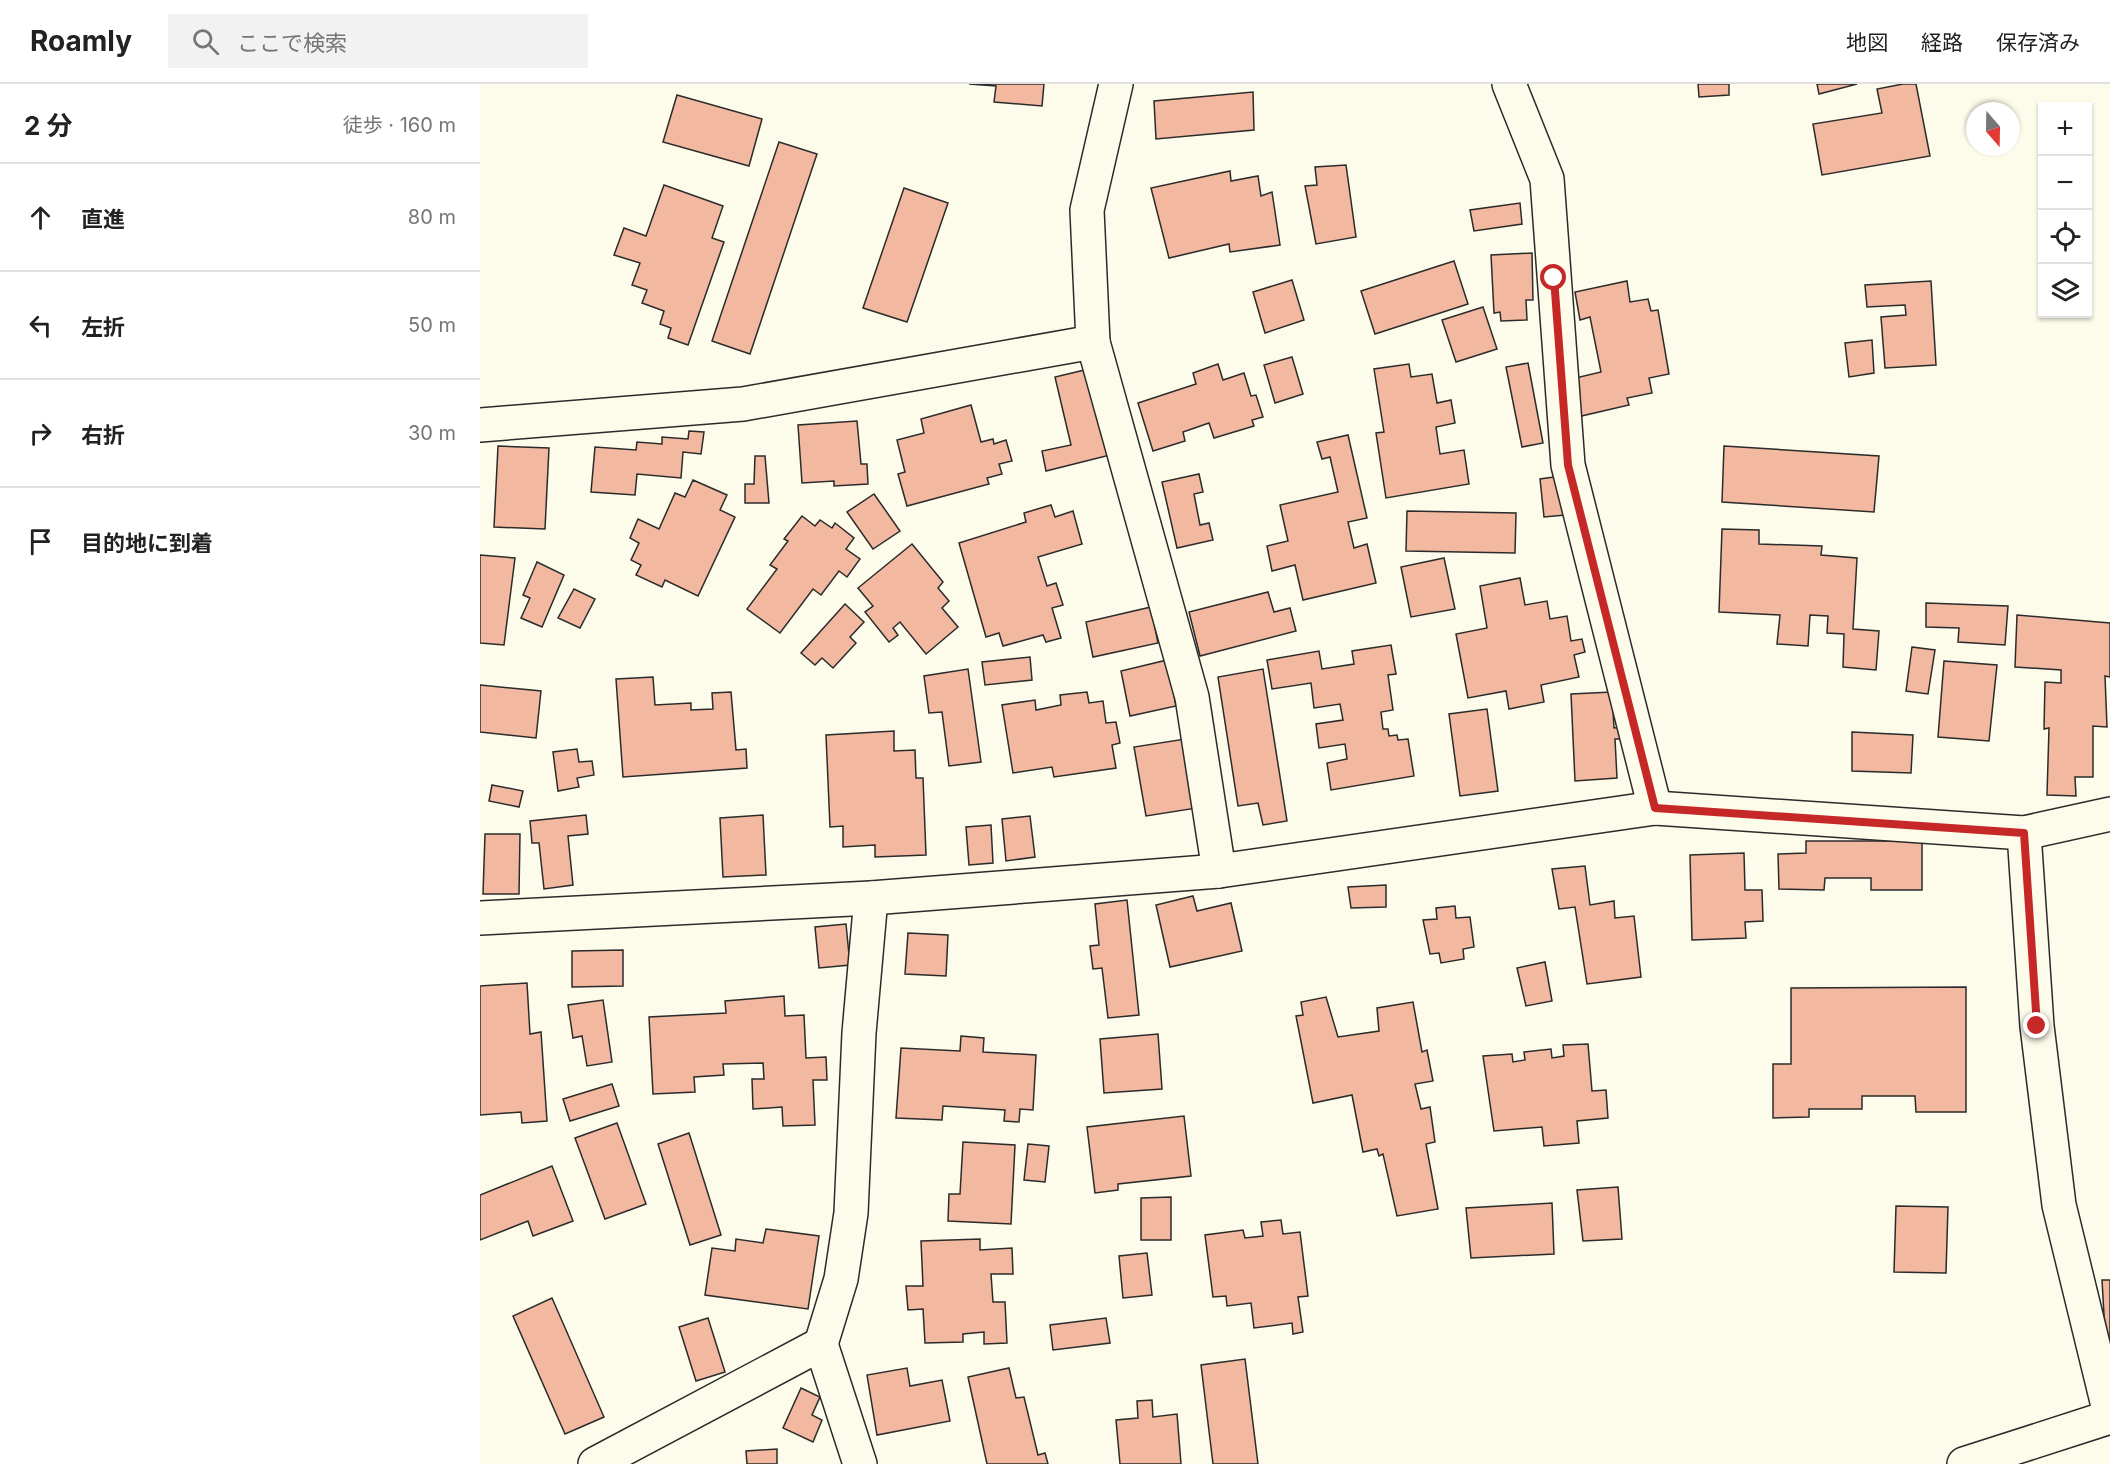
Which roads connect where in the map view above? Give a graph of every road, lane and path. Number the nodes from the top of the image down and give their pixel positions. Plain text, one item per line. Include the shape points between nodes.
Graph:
1 (1116, 84) edge
2 (1509, 84) edge
3 (1093, 342) junction
4 (480, 425) edge
5 (1655, 808) junction
6 (2110, 814) edge
7 (2024, 833) junction
8 (1219, 871) junction
9 (871, 898) junction
10 (480, 918) edge
11 (821, 1344) junction
12 (2110, 1415) edge
13 (595, 1464) edge
14 (860, 1464) edge
15 (1964, 1464) edge

1 - 3 street via 1087,210
2 - 5 street via 1547,179 1568,465
3 - 4 street via 743,404
3 - 8 street via 1192,697
5 - 7 street
5 - 8 street
6 - 7 street
7 - 12 street via 2037,1026 2059,1206
8 - 9 street
9 - 10 street
9 - 11 street via 859,1034 851,1213 842,1279
11 - 13 street
11 - 14 street
12 - 15 street

